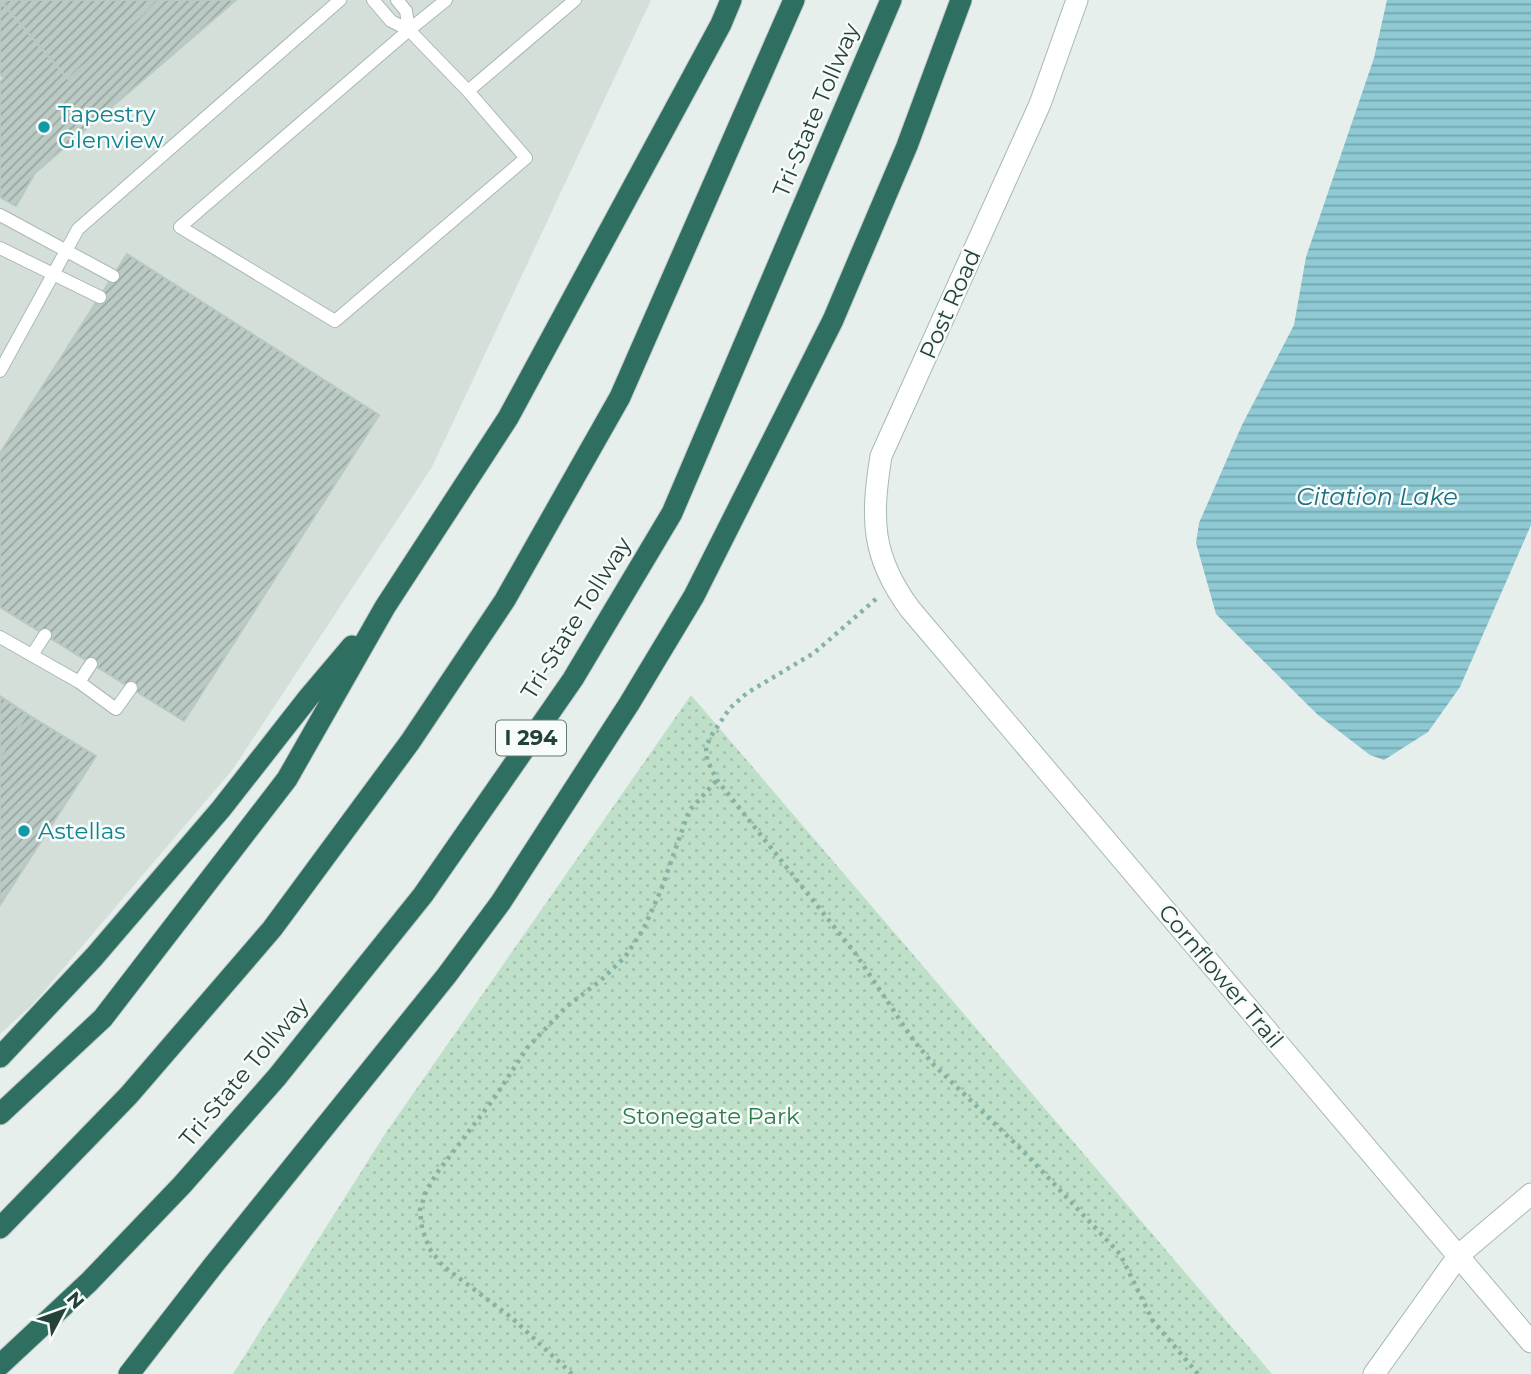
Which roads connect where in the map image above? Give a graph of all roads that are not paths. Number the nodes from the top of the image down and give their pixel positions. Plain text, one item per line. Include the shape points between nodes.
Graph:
1 (340, 0) edge
2 (373, 0) edge
3 (397, 0) edge
4 (446, 0) edge
5 (575, 0) edge
6 (731, 0) edge
7 (794, 0) edge
8 (891, 0) edge
9 (961, 0) edge
10 (1077, 0) edge
11 (409, 30) junction
12 (468, 91) junction
13 (0, 215) edge
14 (0, 248) edge
15 (65, 251) junction
16 (54, 274) junction
17 (113, 276) dead end
18 (100, 297) dead end
19 (0, 370) edge
20 (386, 607) junction
21 (910, 609) joint
22 (45, 635) dead end
23 (0, 637) edge
24 (32, 655) junction
25 (91, 664) dead end
26 (79, 682) junction
27 (131, 688) dead end
28 (0, 1057) edge
29 (0, 1114) edge
30 (1531, 1194) edge
31 (0, 1228) edge
32 (1459, 1255) junction
33 (1531, 1342) edge
34 (0, 1365) edge
35 (130, 1374) edge
36 (1374, 1374) edge

1 - 15 lane via 78,229
2 - 11 lane via 391,21
3 - 11 lane via 406,11
4 - 11 lane
5 - 12 lane
6 - 20 highway via 508,418
7 - 31 highway via 620,397 505,600 410,742 272,929 129,1095
8 - 34 highway, Tri-State Tollway / I 294 via 672,513 573,679 422,895 276,1077 182,1185 89,1282
9 - 35 highway via 907,146 833,320 694,596 644,680 501,902
10 - 21 street, Post Road via 1040,104 881,456 874,499 876,536 892,585
11 - 12 lane
11 - 12 lane via 180,227 335,321 526,158
13 - 15 lane
14 - 16 lane
15 - 16 lane
15 - 17 lane
16 - 18 lane
16 - 19 lane
20 - 28 highway via 221,809 94,957
20 - 29 highway via 287,779 103,1018
21 - 32 street, Cornflower Trail
22 - 24 lane
23 - 24 lane
24 - 26 lane
25 - 26 lane
26 - 27 lane via 116,709
30 - 32 street
32 - 33 street, Cornflower Trail
32 - 36 street

